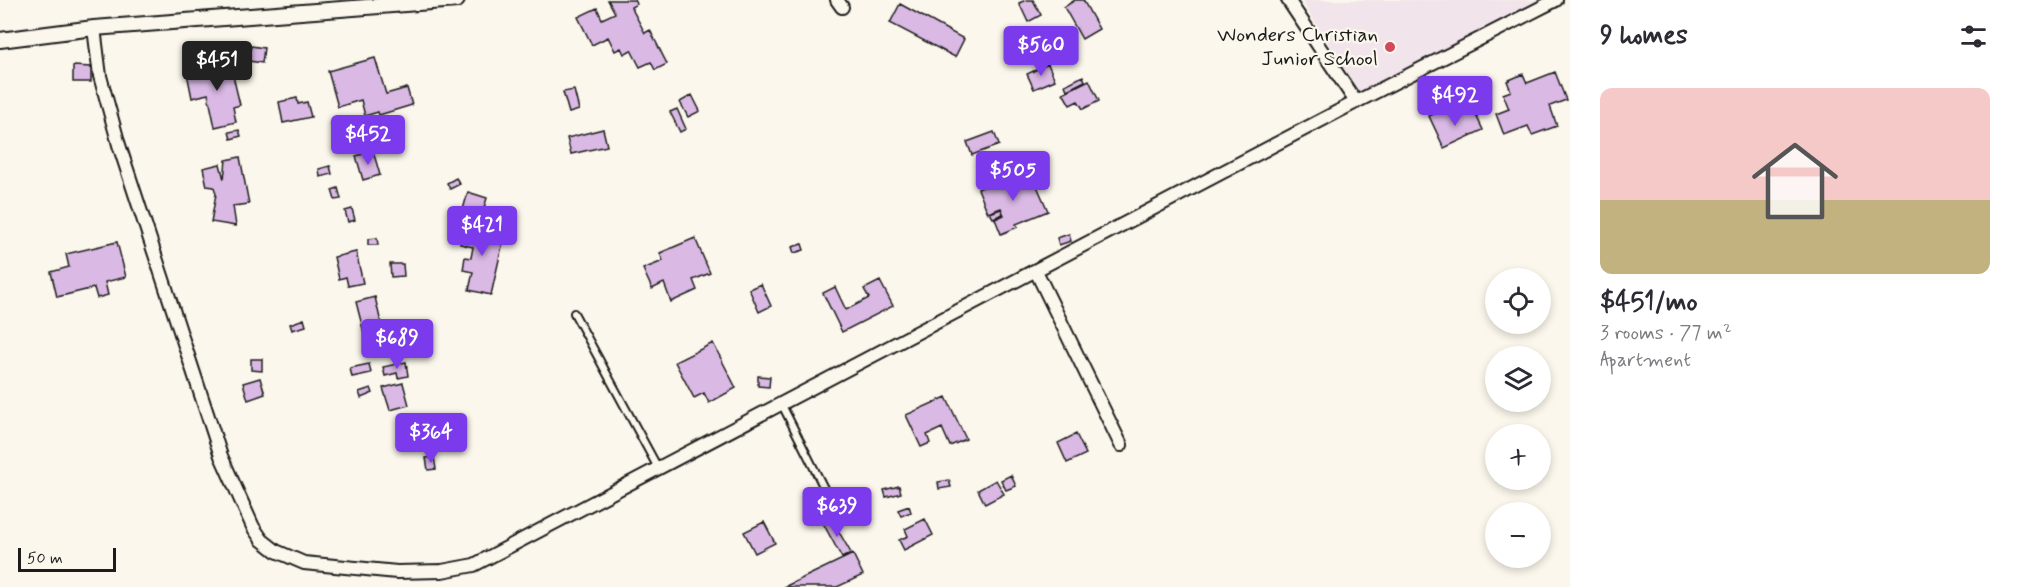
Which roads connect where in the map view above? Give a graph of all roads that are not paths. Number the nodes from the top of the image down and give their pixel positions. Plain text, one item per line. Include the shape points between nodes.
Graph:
1 (457, 0) edge
2 (1288, 0) edge
3 (1556, 0) edge
4 (94, 28) junction
5 (0, 39) edge
6 (1356, 102) junction
7 (1036, 271) junction
8 (574, 313) dead end
9 (781, 403) junction
10 (1121, 445) dead end
11 (658, 468) junction
12 (831, 502) dead end

1 - 4 street
2 - 6 street
3 - 6 street
4 - 5 street
4 - 11 street via 100,76 119,145 221,456 252,527 276,551 304,563 397,572 442,571 474,565
6 - 7 street
7 - 9 street
7 - 10 street
8 - 11 lane
9 - 11 street
9 - 12 lane

